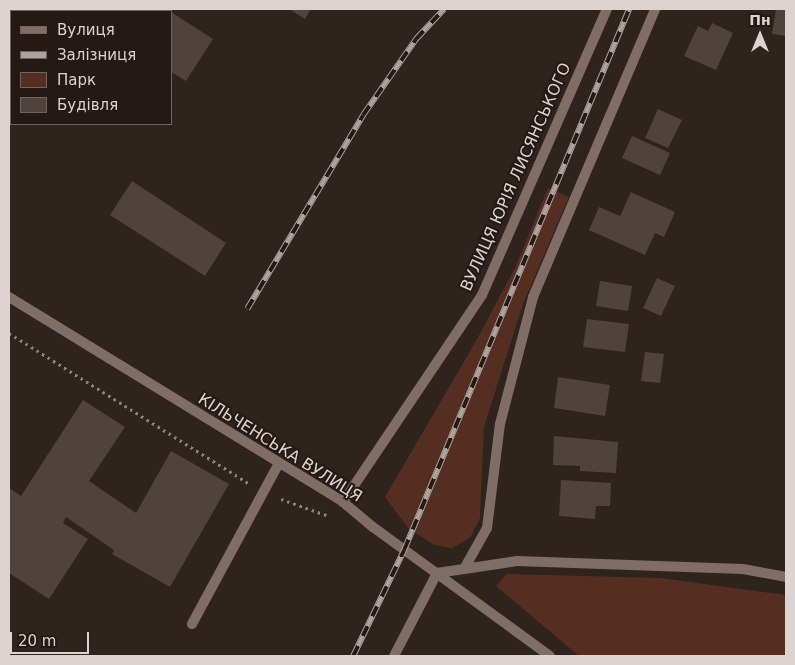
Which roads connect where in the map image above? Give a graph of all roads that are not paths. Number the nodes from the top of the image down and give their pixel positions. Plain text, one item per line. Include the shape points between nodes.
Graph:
1 (607, 9) edge
2 (656, 9) edge
3 (9, 297) edge
4 (279, 463) junction
5 (344, 502) junction
6 (464, 570) junction
7 (436, 573) junction
8 (786, 577) edge
9 (192, 624) dead end
10 (394, 656) edge
11 (550, 656) edge

1 - 5 street, ВУЛИЦЯ ЮРІЯ ЛИСЯНСЬКОГО via 482,295
2 - 6 street via 533,296 500,424 488,528
3 - 4 street, КІЛЬЧЕНСЬКА ВУЛИЦЯ
4 - 5 street, КІЛЬЧЕНСЬКА ВУЛИЦЯ
4 - 9 street
5 - 7 street, КІЛЬЧЕНСЬКА ВУЛИЦЯ
6 - 7 street
6 - 8 street via 518,561 743,569
7 - 10 street
7 - 11 street, КІЛЬЧЕНСЬКА ВУЛИЦЯ

